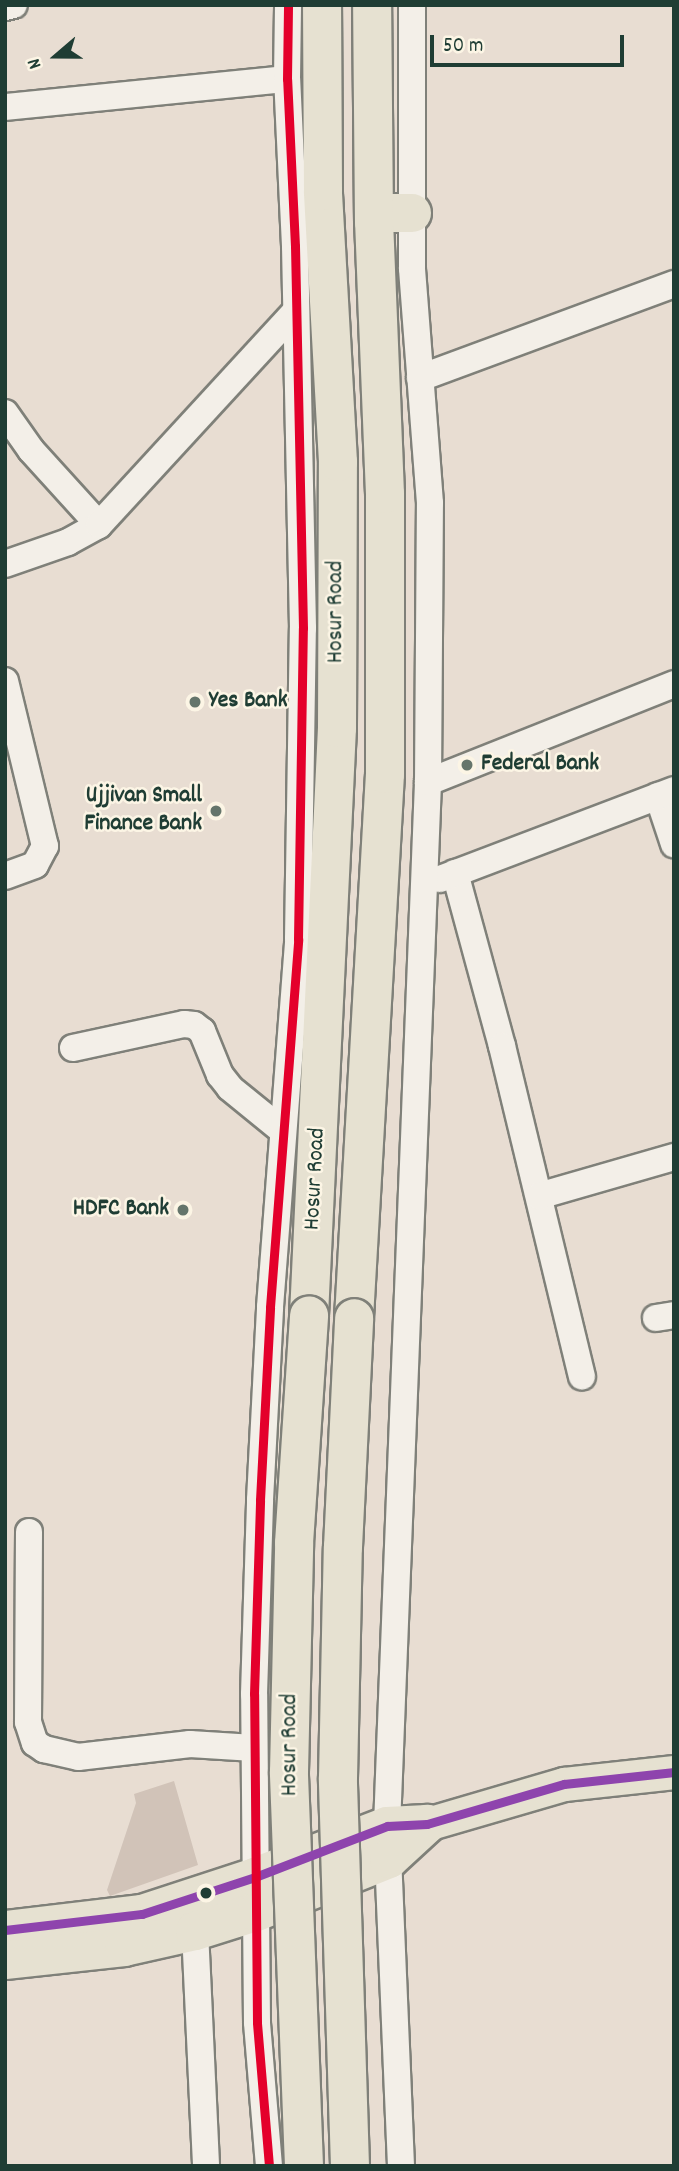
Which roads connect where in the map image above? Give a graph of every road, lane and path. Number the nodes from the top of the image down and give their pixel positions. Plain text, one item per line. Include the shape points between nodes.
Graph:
1 (13, 5) edge
2 (288, 5) edge
3 (321, 5) edge
4 (372, 5) edge
5 (412, 5) edge
6 (5, 7) edge
7 (287, 79) junction
8 (5, 107) edge
9 (313, 189) junction
10 (412, 213) junction
11 (374, 218) junction
12 (674, 284) edge
13 (294, 313) junction
14 (420, 378) junction
15 (5, 413) edge
16 (99, 525) junction
17 (5, 564) edge
18 (5, 681) edge
19 (674, 684) edge
20 (428, 782) junction
21 (666, 793) edge
22 (674, 844) edge
23 (455, 873) junction
24 (5, 876) edge
25 (423, 886) junction
26 (73, 1048) dead end
27 (283, 1131) junction
28 (674, 1157) edge
29 (539, 1196) junction
30 (582, 1376) dead end
31 (29, 1532) dead end
32 (254, 1748) junction
33 (674, 1772) edge
34 (427, 1824) joint
35 (388, 1843) junction
36 (255, 1895) junction
37 (5, 1930) edge
38 (195, 1931) junction
39 (5, 1960) edge
40 (206, 2166) edge
41 (269, 2166) edge
42 (304, 2166) edge
43 (350, 2166) edge
44 (401, 2166) edge

1 - 6 street
2 - 7 street
3 - 9 highway, Hosur Road
4 - 11 highway, Hosur Road
5 - 10 street
7 - 8 street
7 - 9 street
9 - 13 street
9 - 42 highway, Hosur Road, bridge via 338,462 337,728 294,1543 289,1772
10 - 11 highway
10 - 14 street
11 - 43 highway, Hosur Road, bridge via 385,494 385,774 343,1547 338,1778
12 - 14 street
13 - 16 street
13 - 27 street via 303,628 298,939
14 - 20 street via 429,503
15 - 16 street via 31,450
16 - 17 street via 68,542
18 - 24 street via 45,846 35,865
19 - 20 street
20 - 25 street
21 - 22 street
21 - 23 street
23 - 25 street
23 - 29 street
25 - 35 street
26 - 27 street via 184,1024 194,1026 202,1031 230,1088
27 - 32 street via 260,1500
28 - 29 street
29 - 30 street
31 - 32 street via 29,1722 35,1743 78,1757 190,1744
32 - 36 street
33 - 34 main road via 564,1784
34 - 35 highway
35 - 36 highway
35 - 44 street
36 - 37 highway
36 - 38 highway
36 - 41 street via 257,2022
38 - 39 highway via 124,1947
38 - 40 street

